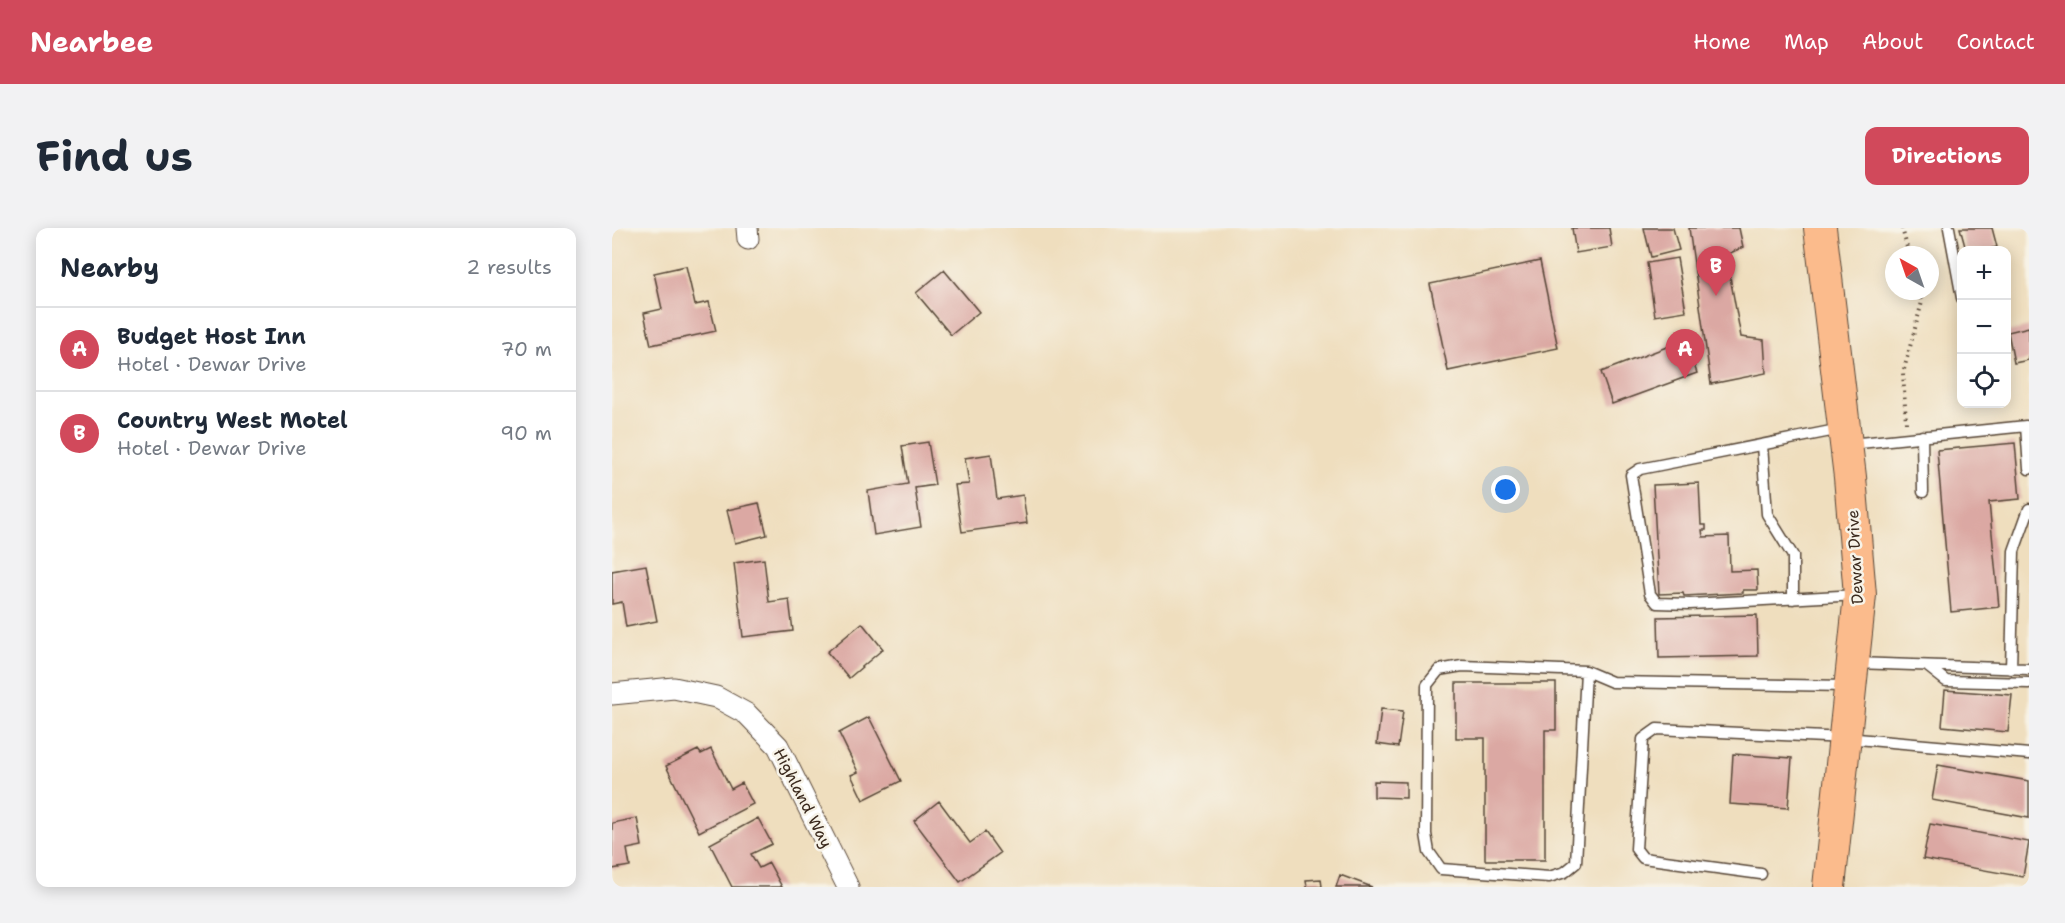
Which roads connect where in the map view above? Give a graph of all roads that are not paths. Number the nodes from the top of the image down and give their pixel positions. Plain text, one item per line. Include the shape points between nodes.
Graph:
1 (1820, 228) edge
2 (1949, 228) edge
3 (1957, 271) edge
4 (1845, 436) junction
5 (1922, 436) junction
6 (1762, 445) junction
7 (2029, 469) edge
8 (1923, 492) dead end
9 (2029, 509) edge
10 (1860, 595) junction
11 (1792, 599) junction
12 (1927, 666) junction
13 (2011, 669) junction
14 (2029, 669) edge
15 (1586, 671) junction
16 (1852, 674) junction
17 (2029, 682) edge
18 (612, 694) edge
19 (1846, 738) junction
20 (2029, 754) edge
21 (1761, 874) dead end
22 (848, 887) edge
23 (1829, 887) edge

1 - 4 main road, Dewar Drive
2 - 3 lane
4 - 5 lane
4 - 6 lane
4 - 10 main road, Dewar Drive
5 - 7 lane via 2026,426
5 - 8 lane
6 - 11 lane via 1767,514 1793,556
6 - 11 lane via 1640,469 1631,475 1650,594 1657,603
9 - 13 lane via 2014,551
10 - 11 lane
10 - 16 main road, Dewar Drive
12 - 13 lane
12 - 16 lane
12 - 17 lane via 1946,681
13 - 14 lane
15 - 15 lane via 1462,666 1439,670 1427,685 1426,834 1429,852 1441,869 1550,878 1576,863
15 - 16 lane via 1612,682
16 - 19 main road, Dewar Drive
18 - 22 street, Highland Way via 674,688 716,697 747,714 778,746
19 - 20 lane
19 - 21 lane via 1657,729 1643,739 1636,849 1643,858
19 - 23 main road, Dewar Drive

